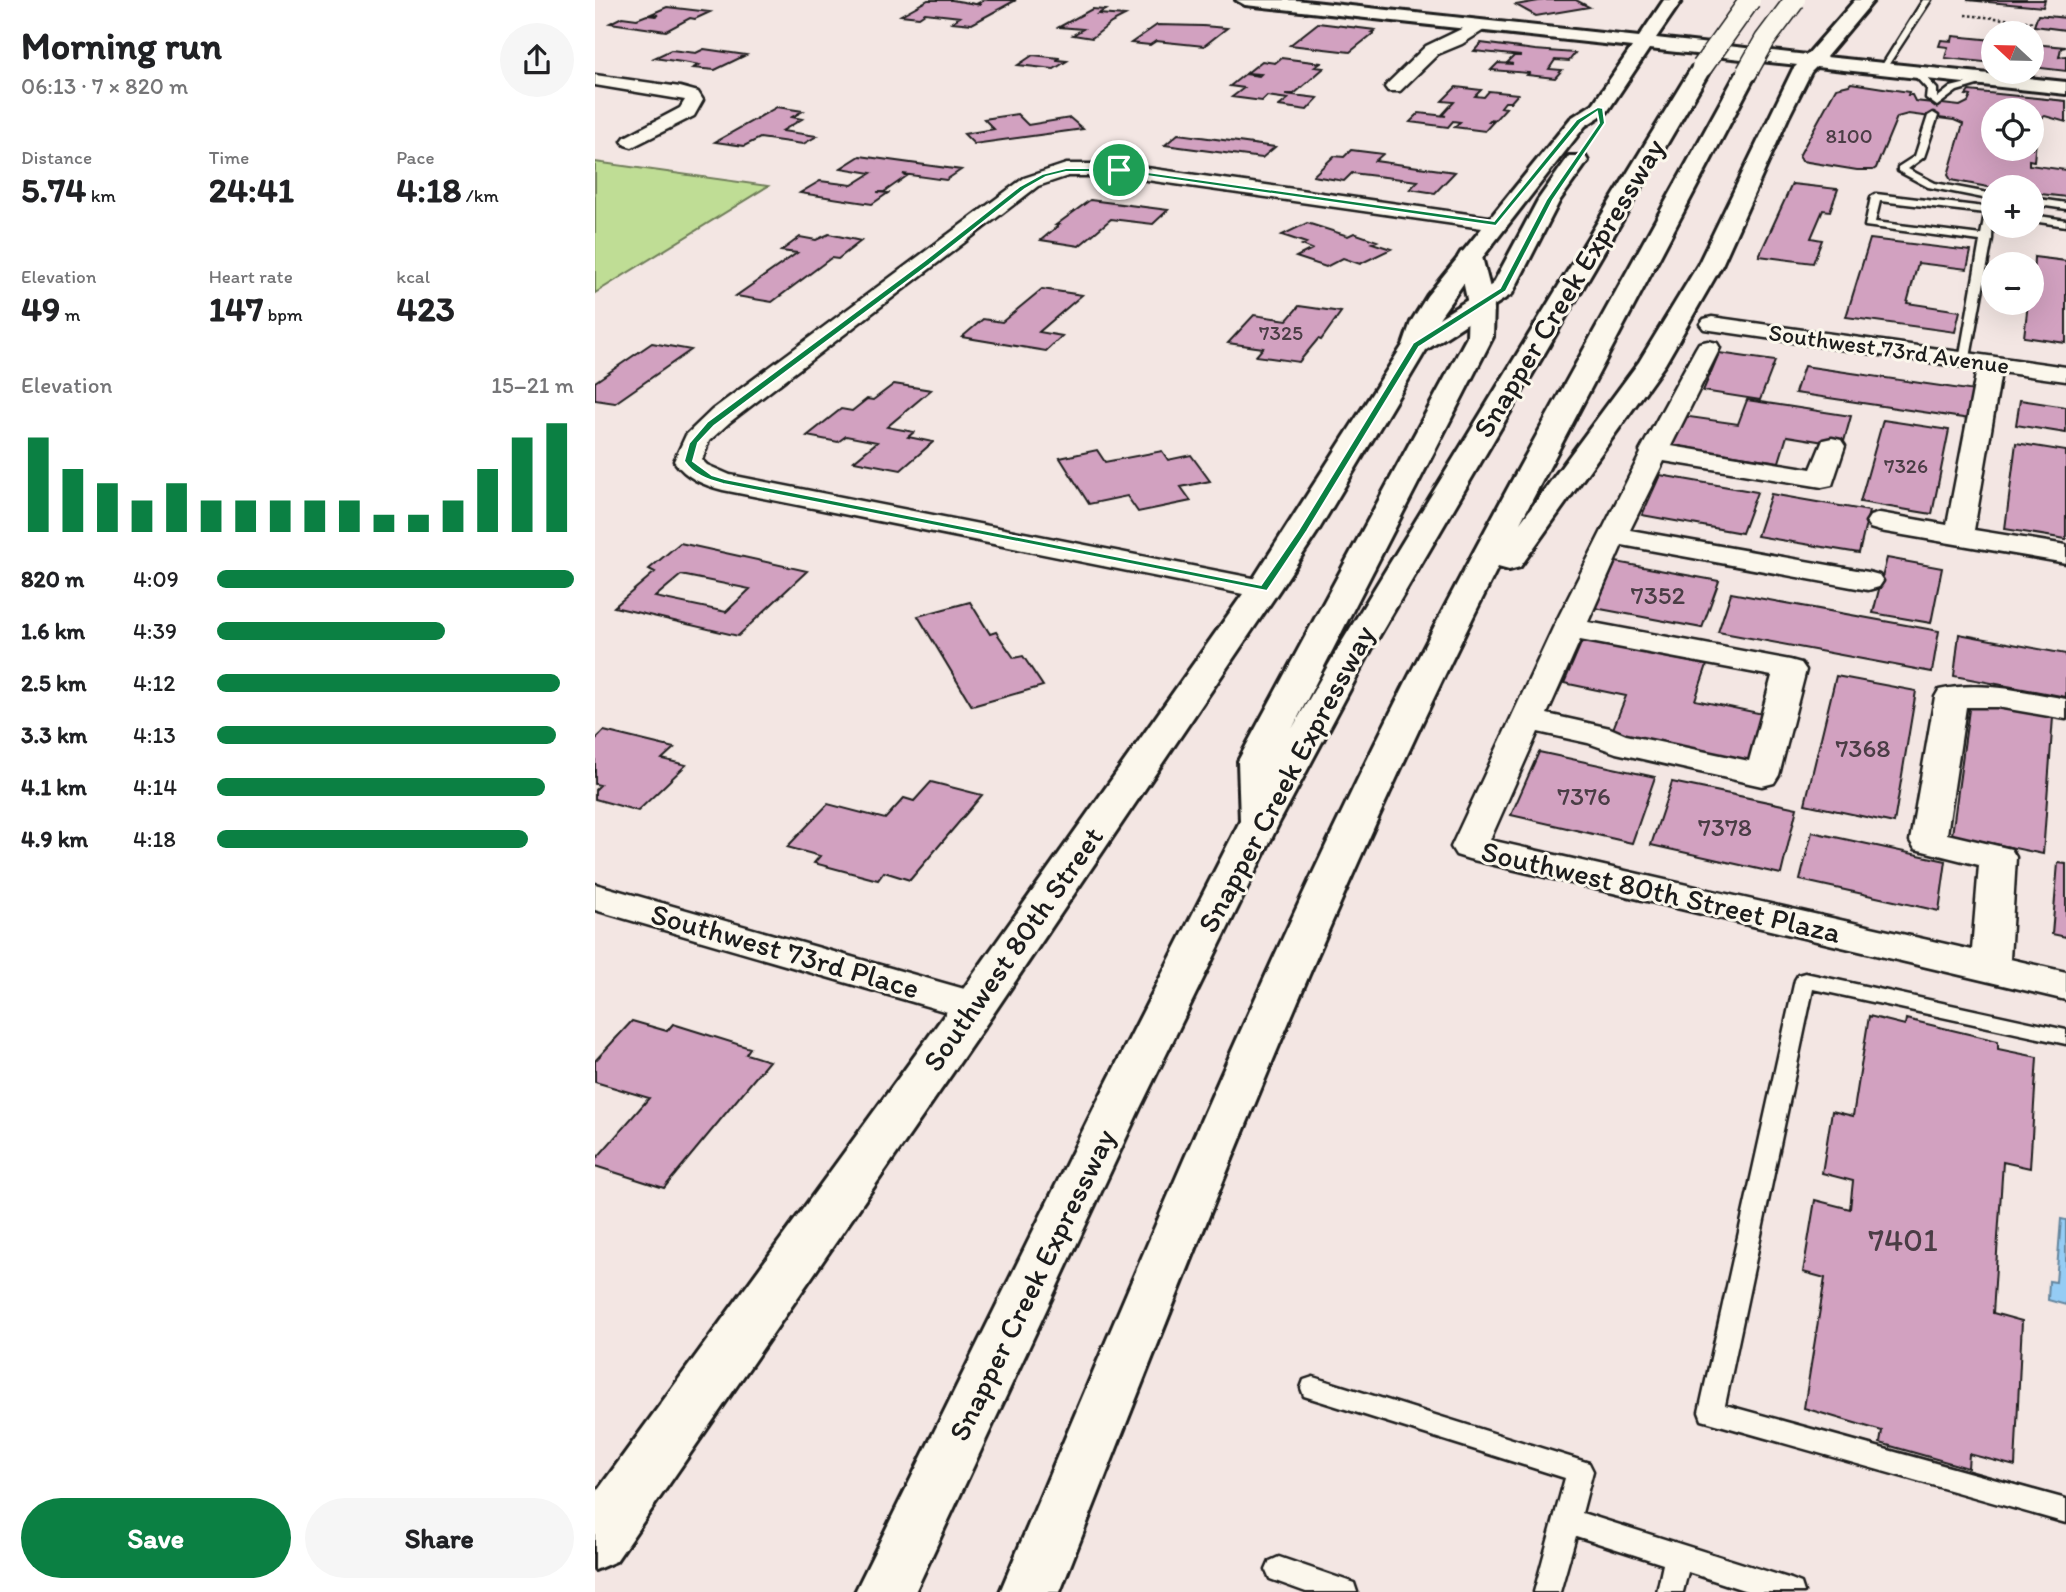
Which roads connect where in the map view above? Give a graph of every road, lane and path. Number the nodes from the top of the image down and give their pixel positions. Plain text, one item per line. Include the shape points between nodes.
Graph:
1 (1245, 0) edge
2 (1673, 0) edge
3 (1750, 0) edge
4 (1795, 0) edge
5 (1864, 0) edge
6 (1927, 0) edge
7 (1965, 15) dead end
8 (2026, 21) edge
9 (1478, 26) junction
10 (1431, 36) junction
11 (1644, 43) junction
12 (1812, 61) junction
13 (1882, 68) junction
14 (1916, 72) junction
15 (1981, 79) edge
16 (595, 80) edge
17 (1981, 82) edge
18 (2028, 84) edge
19 (1394, 87) dead end
20 (2066, 88) edge
21 (1600, 108) junction
22 (1933, 116) dead end
23 (632, 141) dead end
24 (1924, 164) junction
25 (1910, 178) junction
26 (1981, 195) edge
27 (2044, 203) edge
28 (2066, 206) edge
29 (2044, 220) edge
30 (1496, 223) junction
31 (2066, 223) edge
32 (1987, 239) junction
33 (1470, 257) junction
34 (1481, 304) junction
35 (1710, 336) joint
36 (1416, 345) junction
37 (1978, 361) junction
38 (2066, 374) edge
39 (1832, 446) dead end
40 (1653, 451) junction
41 (1880, 522) dead end
42 (1612, 535) junction
43 (1959, 535) junction
44 (2066, 554) edge
45 (1868, 581) dead end
46 (1263, 589) junction
47 (1568, 628) junction
48 (1428, 672) junction
49 (2066, 709) edge
50 (1528, 720) junction
51 (1260, 821) junction
52 (595, 897) edge
53 (1990, 968) junction
54 (2066, 986) edge
55 (975, 1006) junction
56 (2066, 1037) edge
57 (1313, 1388) dead end
58 (2066, 1511) edge
59 (1567, 1521) junction
60 (595, 1542) edge
61 (1678, 1556) junction
62 (1279, 1570) dead end
63 (885, 1592) edge
64 (1030, 1592) edge
65 (1344, 1592) edge
66 (1547, 1592) edge
67 (1670, 1592) edge
68 (1791, 1592) edge

1 - 10 main road
2 - 11 main road, Southwest 80th Street
3 - 51 main road, Snapper Creek Expressway, bridge via 1702,67 1382,602
4 - 48 main road, Snapper Creek Expressway, bridge via 1747,72
5 - 12 main road
6 - 13 lane
7 - 8 path
9 - 10 main road
9 - 10 street via 1457,40
9 - 11 main road
10 - 19 street
11 - 12 main road
11 - 21 main road, Southwest 80th Street
12 - 13 main road
12 - 48 main road via 1803,69 1778,118 1710,265 1651,364
13 - 14 main road
14 - 15 main road
14 - 17 lane via 1932,89 1931,98 1937,103 1954,89
16 - 23 street via 692,96 695,104 687,112
18 - 20 main road
21 - 30 main road, Southwest 80th Street via 1578,121
21 - 34 main road, Southwest 80th Street via 1602,123 1549,200 1509,281
22 - 24 lane
24 - 25 lane
24 - 25 lane via 1902,169
25 - 26 lane
27 - 28 lane
29 - 31 lane
30 - 33 main road, Southwest 80th Street
30 - 46 street via 1119,170 1057,172 1014,194 721,415 694,443 688,461 697,471 723,482
32 - 32 lane via 1991,211 1876,197 1869,224
32 - 37 lane
33 - 34 main road
33 - 36 main road, Southwest 80th Street via 1422,323
34 - 36 main road, Southwest 80th Street
34 - 51 main road via 1481,337 1472,357 1257,761
35 - 37 street, Southwest 73rd Avenue
35 - 40 street, Southwest 80th Street Plaza
36 - 46 main road, Southwest 80th Street
37 - 38 street, Southwest 73rd Avenue
37 - 43 street
39 - 40 street via 1822,479
40 - 42 street, Southwest 80th Street Plaza
41 - 43 street
42 - 45 street
42 - 47 street, Southwest 80th Street Plaza
43 - 44 street
46 - 55 main road, Southwest 80th Street
47 - 50 street, Southwest 80th Street Plaza
47 - 50 street via 1790,670 1762,775
48 - 64 main road, Snapper Creek Expressway via 1262,1031
49 - 53 street via 1997,696 1951,697 1928,841 1999,857
50 - 53 street, Southwest 80th Street Plaza via 1469,847
51 - 63 main road, Snapper Creek Expressway
52 - 55 street, Southwest 73rd Place
53 - 54 street, Southwest 80th Street Plaza
55 - 60 main road, Southwest 80th Street
56 - 58 lane via 1805,980 1711,1412
57 - 59 lane via 1580,1471
59 - 61 lane
59 - 66 lane
61 - 67 lane
61 - 68 lane
62 - 65 lane

